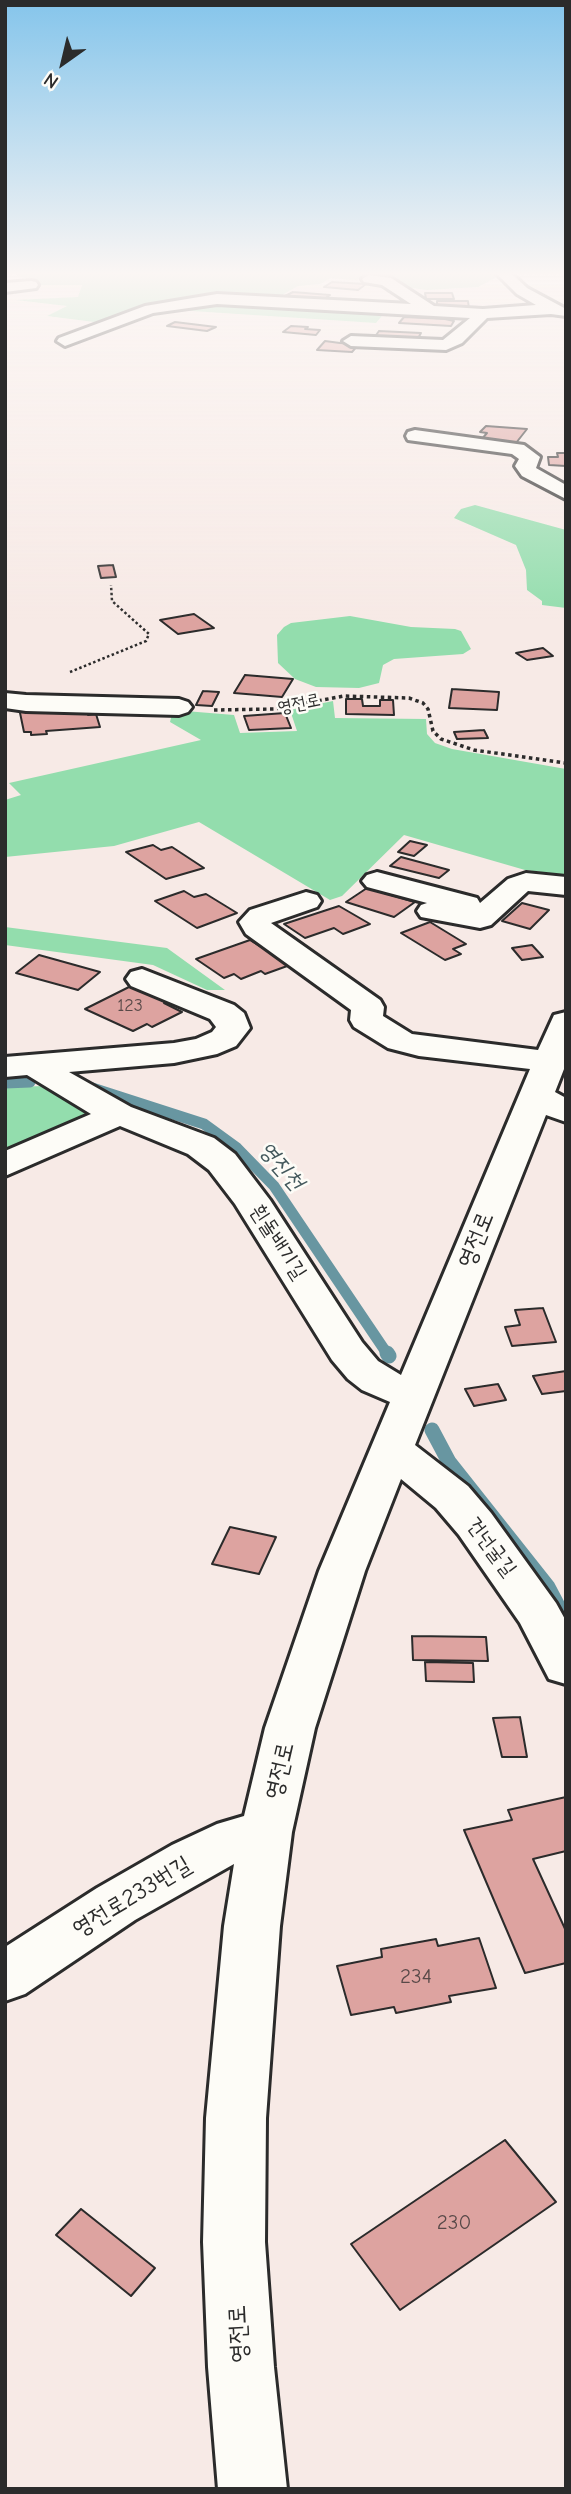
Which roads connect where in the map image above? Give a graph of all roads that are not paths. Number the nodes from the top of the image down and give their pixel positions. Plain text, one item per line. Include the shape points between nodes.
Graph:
1 (415, 436) dead end
2 (566, 493) edge
3 (5, 700) edge
4 (179, 707) road end
5 (377, 881) dead end
6 (566, 886) edge
7 (306, 901) dead end
8 (491, 910) junction
9 (432, 911) dead end
10 (142, 979) dead end
11 (20, 1066) edge
12 (554, 1073) edge
13 (119, 1114) junction
14 (5, 1165) edge
15 (414, 1396) junction
16 (392, 1449) junction
17 (566, 1666) edge
18 (266, 1832) junction
19 (5, 1977) edge
20 (253, 2489) edge

1 - 2 street via 517,449 530,457 525,466 529,472
3 - 4 street
5 - 8 street
6 - 8 street via 526,882
7 - 12 street, 영전로 via 254,922 368,1007 366,1020 400,1041
8 - 9 street via 480,919
10 - 11 street, 흰돌배기길 via 222,1012 232,1020 233,1028 224,1039 174,1053
11 - 13 street, 흰돌배기길
12 - 15 street, 영전로
13 - 14 street
13 - 15 street, 흰돌배기길 via 181,1136 222,1162 347,1351 377,1381
15 - 16 street, 영전로
16 - 17 street, 건넌굴길 via 443,1490 475,1524 539,1615
16 - 18 street, 영전로 via 318,1639 290,1728
18 - 19 street, 영전로233번길 via 236,1839 191,1860
18 - 20 street, 영전로 via 252,1926 236,2118 234,2242

